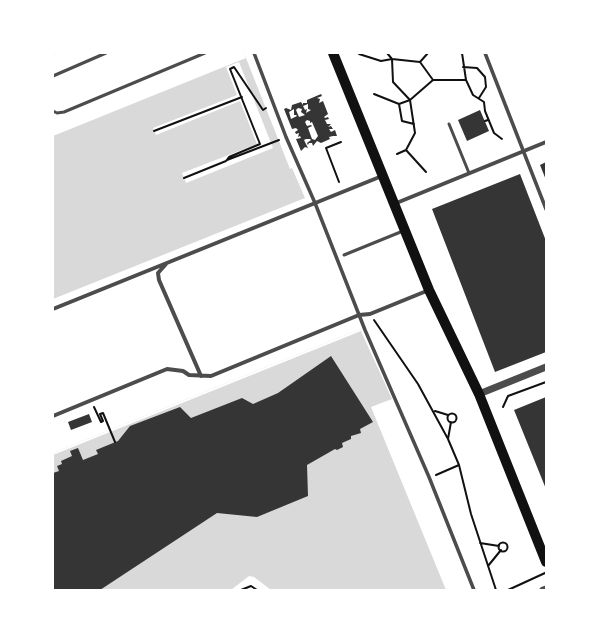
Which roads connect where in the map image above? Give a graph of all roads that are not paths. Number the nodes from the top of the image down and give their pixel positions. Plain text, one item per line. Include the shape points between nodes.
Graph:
1 (106, 53) edge
2 (205, 53) edge
3 (254, 53) edge
4 (333, 53) edge
5 (485, 53) edge
6 (53, 76) edge
7 (53, 111) edge
8 (448, 124) dead end
9 (546, 142) edge
10 (524, 151) junction
11 (468, 173) junction
12 (382, 176) junction
13 (315, 203) junction
14 (394, 204) junction
15 (546, 209) edge
16 (405, 231) junction
17 (344, 255) dead end
18 (167, 263) junction
19 (429, 290) junction
20 (53, 309) edge
21 (359, 315) junction
22 (546, 367) edge
23 (200, 376) junction
24 (479, 394) junction
25 (53, 416) edge
26 (546, 562) edge
27 (474, 590) edge

1 - 6 lane
2 - 7 lane via 64,112
3 - 13 street via 286,137
4 - 12 main road
5 - 10 street
8 - 11 lane
9 - 10 street
10 - 11 street
10 - 15 street
11 - 14 street
12 - 13 street
12 - 14 main road
13 - 18 street
13 - 21 street
14 - 16 main road
16 - 17 lane
16 - 19 main road
18 - 20 street
18 - 23 street via 158,273 159,280
19 - 21 street via 370,314
19 - 24 main road
21 - 23 street via 211,376
21 - 27 street
22 - 24 street
23 - 25 street via 166,369
24 - 26 main road

